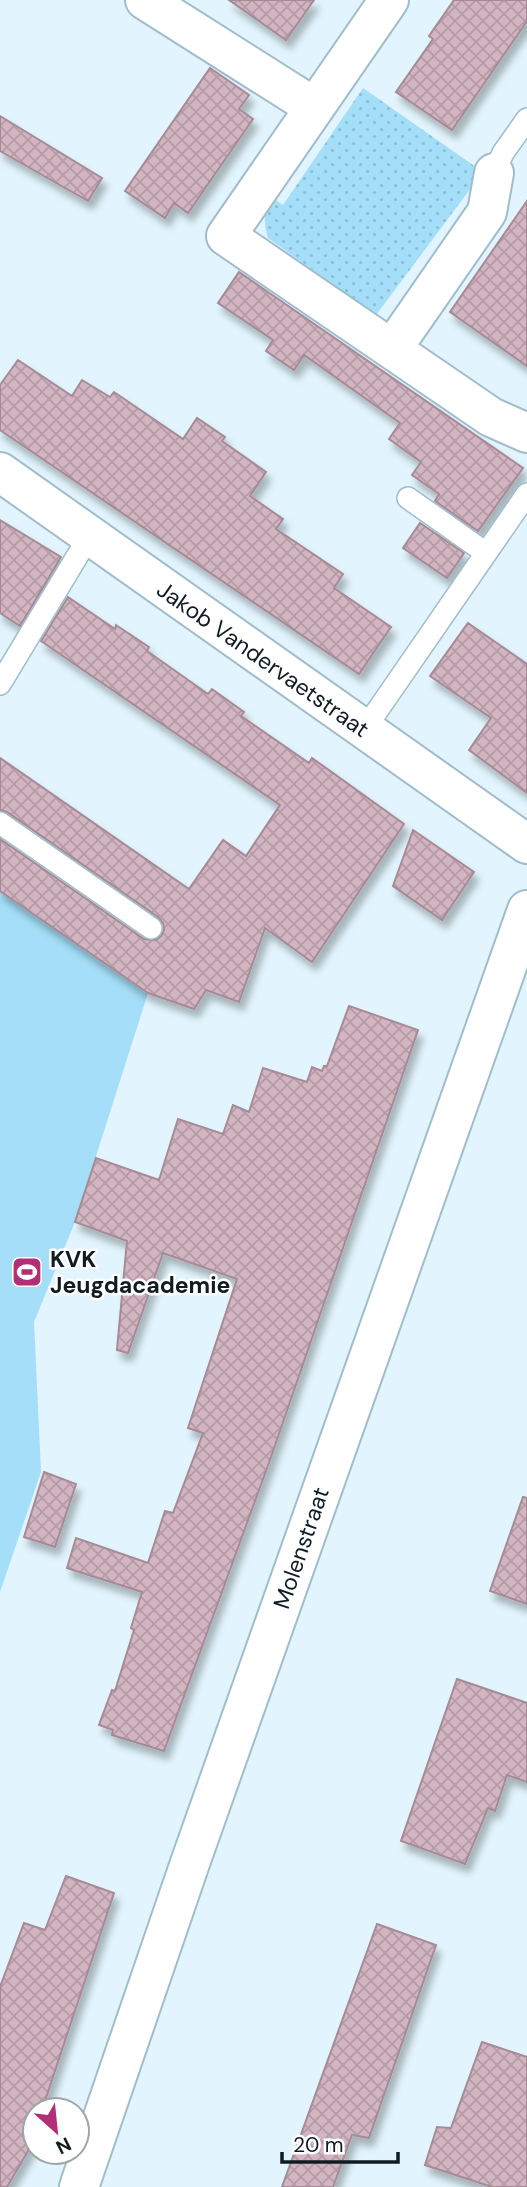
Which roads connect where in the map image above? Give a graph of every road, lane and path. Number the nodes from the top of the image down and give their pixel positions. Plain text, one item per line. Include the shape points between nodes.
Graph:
1 (145, 0) edge
2 (389, 0) edge
3 (314, 107) junction
4 (527, 119) edge
5 (494, 173) joint
6 (392, 349) junction
7 (527, 433) edge
8 (0, 472) edge
9 (527, 495) edge
10 (408, 498) dead end
11 (90, 535) junction
12 (486, 553) junction
13 (0, 684) edge
14 (364, 730) junction
15 (0, 823) edge
16 (527, 844) edge
17 (527, 910) edge
18 (151, 928) dead end
19 (79, 2187) edge

1 - 3 street
2 - 3 street
3 - 6 street via 226,236
4 - 5 lane
5 - 6 street via 487,212
6 - 7 street via 491,417
8 - 11 street, Jakob Vandervaetstraat
9 - 12 lane
10 - 12 lane
11 - 13 lane
11 - 14 street, Jakob Vandervaetstraat
12 - 14 lane
14 - 16 street, Jakob Vandervaetstraat
15 - 18 lane
17 - 19 street, Molenstraat

